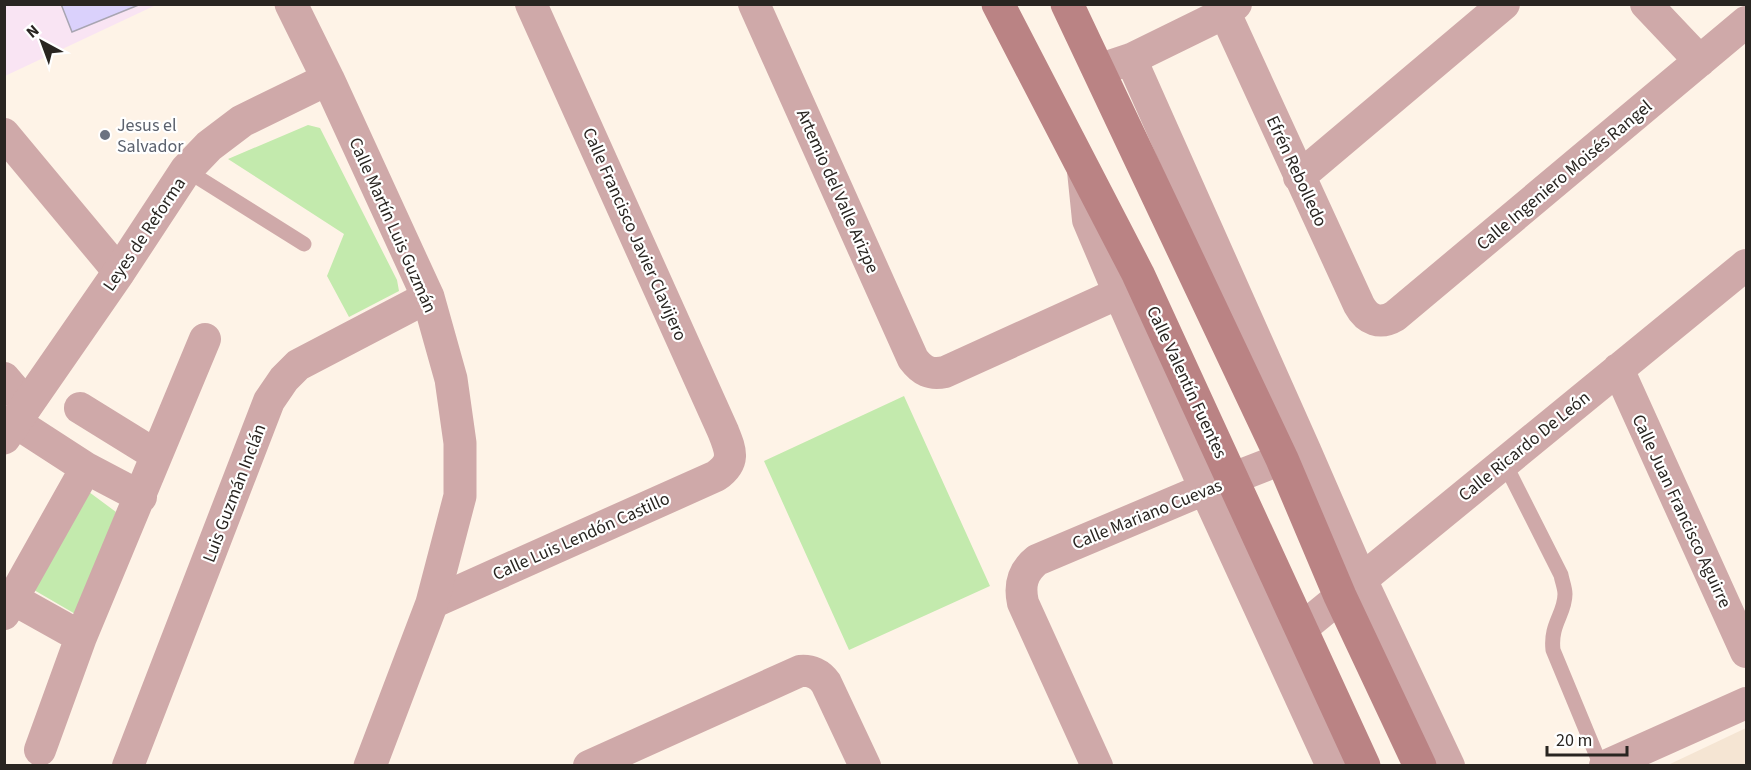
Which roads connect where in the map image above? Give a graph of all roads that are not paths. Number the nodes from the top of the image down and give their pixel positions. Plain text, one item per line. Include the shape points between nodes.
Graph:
1 (291, 4) edge
2 (531, 4) edge
3 (754, 4) edge
4 (998, 4) edge
5 (1067, 4) edge
6 (1504, 4) edge
7 (1646, 4) edge
8 (1230, 9) edge
9 (1746, 22) edge
10 (1131, 59) junction
11 (1700, 61) junction
12 (1096, 70) junction
13 (328, 79) junction
14 (4, 134) edge
15 (1083, 168) junction
16 (186, 170) junction
17 (1299, 177) junction
18 (304, 244) dead end
19 (1746, 265) edge
20 (119, 272) junction
21 (1119, 293) junction
22 (428, 297) junction
23 (1378, 321) joint
24 (206, 339) dead end
25 (1618, 369) junction
26 (4, 378) edge
27 (80, 408) dead end
28 (16, 422) edge
29 (1294, 454) junction
30 (156, 455) junction
31 (1504, 462) junction
32 (728, 466) joint
33 (86, 468) junction
34 (1219, 484) junction
35 (141, 497) junction
36 (1351, 588) junction
37 (432, 603) junction
38 (9, 607) edge
39 (1301, 628) junction
40 (81, 637) junction
41 (1746, 652) edge
42 (1746, 703) edge
43 (40, 750) dead end
44 (637, 756) edge
45 (128, 765) edge
46 (370, 765) edge
47 (589, 765) edge
48 (866, 765) edge
49 (1097, 765) edge
50 (1332, 765) edge
51 (1364, 765) edge
52 (1420, 765) edge
53 (1449, 765) edge
54 (1601, 765) edge
55 (1605, 765) edge

1 - 13 street, Calle Martín Luis Guzmán
2 - 32 street, Calle Francisco Javier Clavijero via 723,431 730,448
3 - 21 street, Artemio del Valle Arizpe via 913,359 927,373 945,372
4 - 15 main road, Calle Valentín Fuentes
5 - 12 main road
6 - 17 street
7 - 11 street
8 - 10 street
8 - 17 street, Efrén Rebolledo
9 - 11 street, Calle Ingeniero Moisés Rangel
10 - 12 street
10 - 29 street
11 - 23 street, Calle Ingeniero Moisés Rangel via 1395,316
12 - 29 main road
13 - 16 street, Leyes de Reforma via 242,121
13 - 22 street, Calle Martín Luis Guzmán
14 - 20 street
15 - 21 street via 1088,220
15 - 34 main road, Calle Valentín Fuentes via 1138,274
16 - 18 lane
16 - 20 street, Leyes de Reforma
17 - 23 street, Efrén Rebolledo via 1359,305
19 - 25 street, Calle Ricardo De León
20 - 28 street, Leyes de Reforma
21 - 34 street
22 - 37 street, Calle Martín Luis Guzmán via 451,379 460,443 460,496
22 - 45 street, Luis Guzmán Inclán via 298,365 269,401
24 - 30 street
25 - 31 street, Calle Ricardo De León
25 - 41 street, Calle Juan Francisco Aguirre
26 - 28 street
27 - 30 street
28 - 33 street
29 - 34 street, Calle Mariano Cuevas
29 - 36 main road
30 - 35 street
31 - 36 street, Calle Ricardo De León
31 - 54 lane via 1561,575 1565,595 1553,628 1553,650
32 - 37 street, Calle Luis Lendón Castillo via 716,476
33 - 35 street
33 - 38 street
34 - 39 main road, Calle Valentín Fuentes
34 - 49 street, Calle Mariano Cuevas via 1037,560 1021,581 1023,603
34 - 50 street
35 - 40 street
36 - 39 street, Calle Ricardo De León
36 - 52 main road
36 - 53 street
37 - 46 street, Calle Martín Luis Guzmán
38 - 40 street
39 - 51 main road, Calle Valentín Fuentes
40 - 43 street
42 - 55 street
44 - 47 street
44 - 48 street via 800,671 814,673 826,683

